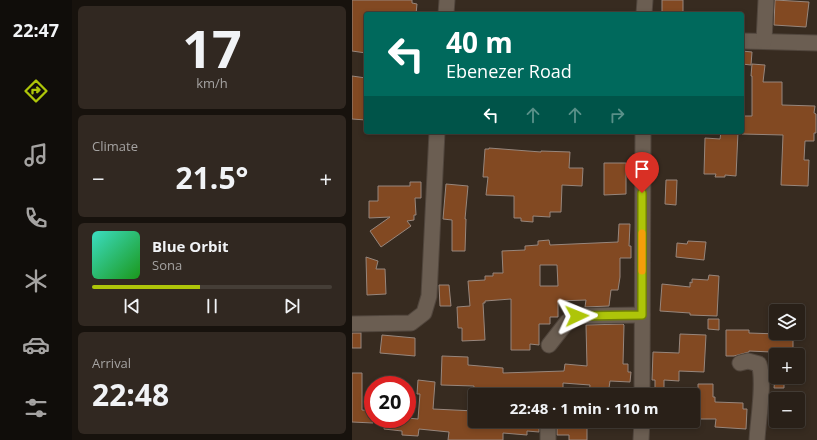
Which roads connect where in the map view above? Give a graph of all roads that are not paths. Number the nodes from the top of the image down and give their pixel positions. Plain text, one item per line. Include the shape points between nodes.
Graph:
1 (447, 0) edge
2 (645, 0) edge
3 (766, 0) edge
4 (446, 12) edge
5 (644, 12) edge
6 (744, 41) edge
7 (764, 42) junction
8 (817, 43) edge
9 (437, 134) edge
10 (643, 134) edge
11 (642, 315) junction
12 (352, 324) edge
13 (549, 345) dead end
14 (740, 363) dead end
15 (642, 388) edge
16 (548, 428) edge
17 (642, 428) edge
18 (548, 440) edge
19 (641, 440) edge
20 (757, 440) edge

1 - 4 street
2 - 5 street
3 - 7 street
6 - 7 street
7 - 8 street
9 - 12 street via 428,296 424,313 411,323
10 - 11 street
11 - 13 street via 577,316 567,322
11 - 15 street
14 - 20 street via 759,364 761,370
16 - 18 street
17 - 19 street

